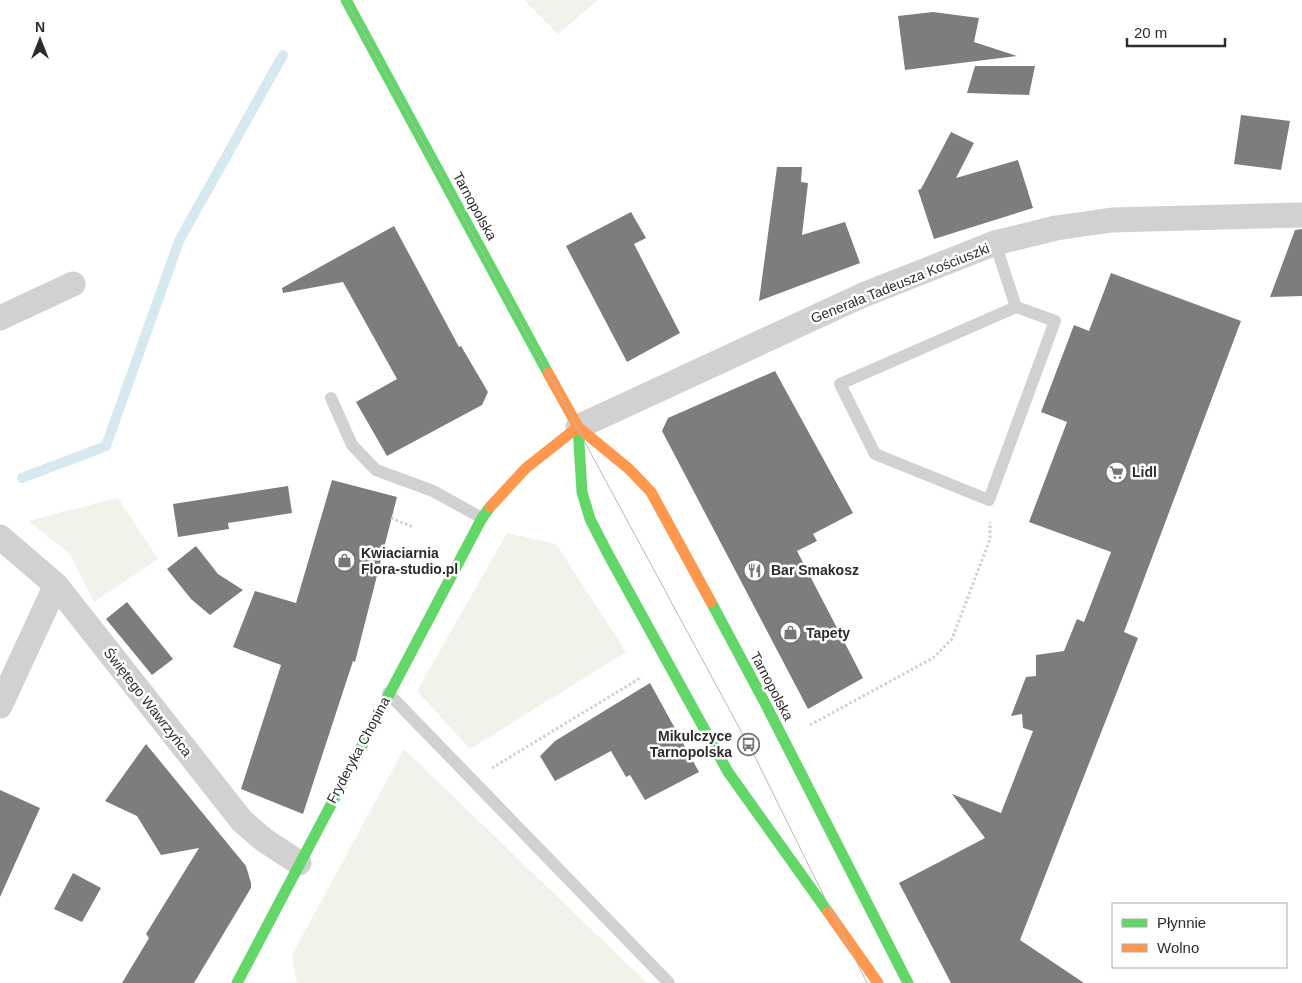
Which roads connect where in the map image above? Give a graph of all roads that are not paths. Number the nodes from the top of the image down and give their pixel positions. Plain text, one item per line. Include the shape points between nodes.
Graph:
1 (346, 0) edge
2 (1302, 215) edge
3 (995, 243) junction
4 (73, 284) dead end
5 (1016, 307) junction
6 (0, 318) edge
7 (331, 398) dead end
8 (578, 427) junction
9 (482, 518) junction
10 (0, 537) edge
11 (56, 585) junction
12 (388, 694) junction
13 (0, 706) edge
14 (299, 863) junction
15 (237, 983) edge
16 (668, 983) edge
17 (878, 983) edge
18 (908, 983) edge

1 - 8 main road, Tarnopolska
2 - 3 street, Generała Tadeusza Kościuszki via 1112,220 1056,228
3 - 5 lane
3 - 8 street, Generała Tadeusza Kościuszki via 864,295
4 - 6 street
5 - 5 lane via 1055,321 989,500 875,454 840,384
7 - 9 lane via 352,445 376,470 433,491
8 - 9 main road, Fryderyka Chopina via 525,467
8 - 17 main road, Tarnopolska via 582,492 590,519 613,562 728,772
8 - 18 main road, Tarnopolska via 630,469 651,492 766,705
9 - 12 main road, Fryderyka Chopina
10 - 11 street, Świętego Wawrzyńca
11 - 13 street
11 - 14 street, Świętego Wawrzyńca via 242,821
12 - 14 main road, Fryderyka Chopina
12 - 16 lane
14 - 15 main road, Fryderyka Chopina

